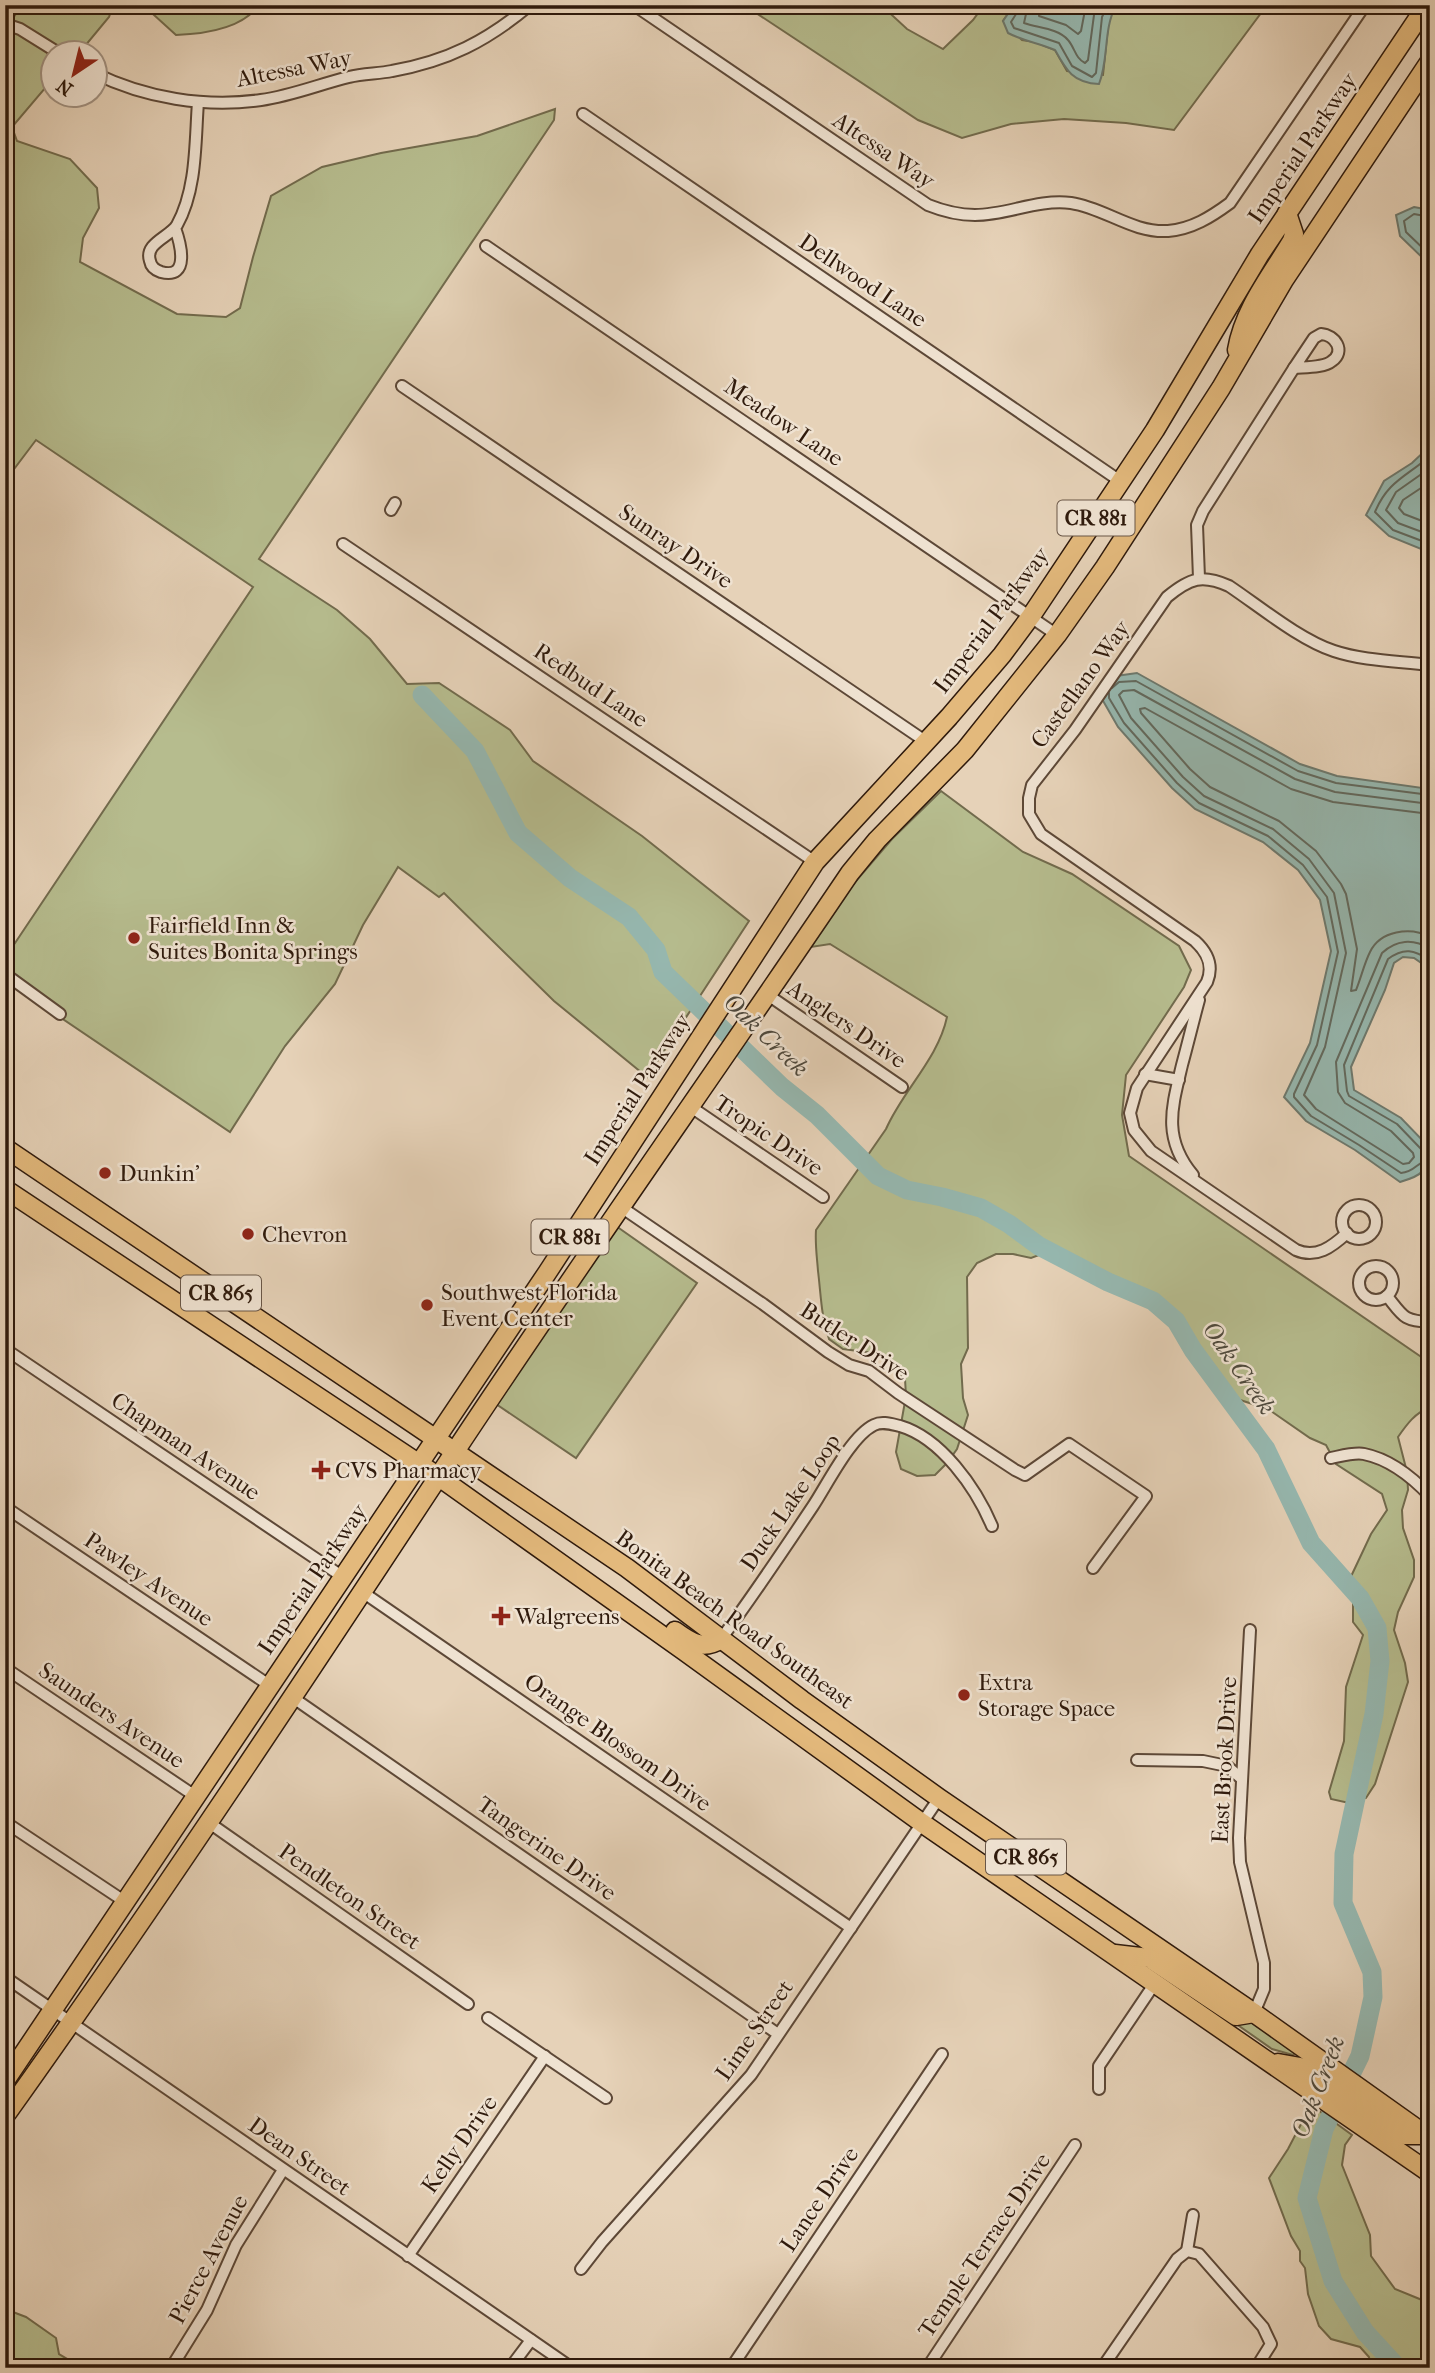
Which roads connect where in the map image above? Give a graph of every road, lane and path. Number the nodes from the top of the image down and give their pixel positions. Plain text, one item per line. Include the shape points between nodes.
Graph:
1 (530, 5) edge
2 (634, 5) edge
3 (1365, 5) edge
4 (1427, 5) edge
5 (5, 24) edge
6 (38, 40) edge
7 (1430, 61) edge
8 (108, 78) edge
9 (198, 102) junction
10 (583, 114) dead end
11 (1287, 213) junction
12 (176, 228) dead end
13 (486, 246) dead end
14 (1235, 364) junction
15 (1294, 368) dead end
16 (402, 386) dead end
17 (1120, 481) junction
18 (343, 544) dead end
19 (1199, 578) junction
20 (1031, 616) junction
21 (1057, 635) junction
22 (1430, 665) edge
23 (925, 741) junction
24 (815, 862) junction
25 (5, 974) edge
26 (1200, 994) junction
27 (768, 995) junction
28 (60, 1014) dead end
29 (1145, 1074) junction
30 (1179, 1080) junction
31 (902, 1087) dead end
32 (661, 1097) junction
33 (691, 1107) junction
34 (5, 1148) edge
35 (623, 1155) junction
36 (1202, 1185) junction
37 (5, 1189) edge
38 (823, 1197) dead end
39 (621, 1207) junction
40 (1347, 1233) dead end
41 (1387, 1296) dead end
42 (1430, 1322) edge
43 (5, 1349) edge
44 (436, 1439) junction
45 (455, 1451) junction
46 (1331, 1458) dead end
47 (419, 1464) junction
48 (439, 1477) junction
49 (1430, 1496) edge
50 (5, 1507) edge
51 (992, 1526) dead end
52 (1093, 1568) dead end
53 (343, 1577) junction
54 (591, 1585) junction
55 (361, 1591) junction
56 (1250, 1630) dead end
57 (721, 1639) junction
58 (5, 1668) edge
59 (270, 1685) junction
60 (292, 1697) junction
61 (1137, 1760) dead end
62 (1242, 1779) junction
63 (195, 1796) junction
64 (939, 1798) junction
65 (5, 1822) edge
66 (208, 1822) junction
67 (922, 1824) junction
68 (124, 1901) junction
69 (851, 1928) junction
70 (1112, 1954) junction
71 (5, 1977) edge
72 (1154, 1983) junction
73 (468, 2004) dead end
74 (52, 2009) junction
75 (1254, 2013) junction
76 (488, 2018) dead end
77 (72, 2022) junction
78 (778, 2034) junction
79 (942, 2054) dead end
80 (545, 2056) junction
81 (5, 2081) edge
82 (1326, 2082) junction
83 (1099, 2089) dead end
84 (606, 2098) dead end
85 (1365, 2110) junction
86 (5, 2116) edge
87 (1427, 2133) edge
88 (1076, 2146) dead end
89 (283, 2170) junction
90 (1430, 2173) edge
91 (1193, 2215) dead end
92 (1187, 2251) junction
93 (408, 2256) junction
94 (581, 2269) dead end
95 (531, 2340) junction
96 (171, 2368) edge
97 (510, 2368) edge
98 (572, 2368) edge
99 (731, 2368) edge
100 (926, 2368) edge
101 (1102, 2368) edge
102 (1256, 2368) edge

1 - 9 street, Altessa Way via 469,48 428,62 262,100
2 - 3 street, Altessa Way via 928,205 976,215 1037,203 1072,203 1141,229 1164,231 1201,222 1230,203
4 - 11 main road, Imperial Parkway / CR 881
5 - 6 street
7 - 14 main road, Imperial Parkway / CR 881 via 1284,280
8 - 9 street, Altessa Way via 165,97
9 - 12 street via 192,183
10 - 17 street, Dellwood Lane
11 - 14 main road via 1292,241 1248,312
11 - 17 main road, Imperial Parkway / CR 881 via 1156,430
13 - 20 street, Meadow Lane
14 - 21 main road, Imperial Parkway / CR 881
15 - 19 street via 1203,511 1197,525
16 - 23 street, Sunray Drive
17 - 20 main road, Imperial Parkway / CR 881
18 - 24 street, Redbud Lane
19 - 22 street via 1229,586 1332,651
19 - 26 street, Castellano Way via 1167,597 1036,778 1028,806 1032,821 1047,839 1201,947 1210,975
20 - 21 street, Meadow Lane
20 - 23 main road, Imperial Parkway / CR 881
21 - 27 main road, Imperial Parkway / CR 881 via 965,750 850,873
23 - 24 main road, Imperial Parkway / CR 881
24 - 32 main road, Imperial Parkway / CR 881
25 - 28 street
26 - 29 street, Castellano Way
26 - 30 street, Castellano Way
27 - 31 street, Anglers Drive
27 - 33 main road, Imperial Parkway / CR 881
29 - 30 street
29 - 36 street, Castellano Way via 1130,1105 1134,1130 1151,1151
30 - 36 street, Castellano Way via 1172,1135 1183,1162
32 - 33 main road
32 - 35 main road, Imperial Parkway / CR 881
33 - 38 street, Tropic Drive
33 - 39 main road, Imperial Parkway / CR 881
34 - 44 main road, Bonita Beach Road Southeast / CR 865
35 - 39 main road via 613,1191
35 - 44 main road, Imperial Parkway / CR 881
36 - 40 street, Castellano Way via 1303,1253 1323,1251
37 - 47 main road, Bonita Beach Road Southeast / CR 865
39 - 45 main road, Imperial Parkway / CR 881
39 - 52 street, Butler Drive via 828,1352 869,1371 1015,1470 1025,1475 1069,1444 1146,1496
41 - 42 street via 1411,1321
43 - 53 street, Chapman Avenue
44 - 45 main road, Bonita Beach Road Southeast / CR 865
44 - 47 main road, Imperial Parkway / CR 881
45 - 48 main road, Imperial Parkway / CR 881
45 - 57 main road, Bonita Beach Road Southeast / CR 865 via 627,1568
46 - 49 street via 1363,1453 1415,1480
47 - 48 main road, Bonita Beach Road Southeast / CR 865
47 - 53 main road, Imperial Parkway
48 - 54 main road, Bonita Beach Road Southeast / CR 865
48 - 55 main road, Imperial Parkway
50 - 59 street, Pawley Avenue
51 - 57 street, Duck Lake Loop via 983,1505 942,1451 907,1428 878,1423 849,1449
53 - 59 main road, Imperial Parkway
54 - 57 main road via 618,1591 690,1642 712,1645
54 - 67 main road, Bonita Beach Road Southeast / CR 865
55 - 60 main road, Imperial Parkway
55 - 69 street, Orange Blossom Drive
56 - 62 street, East Brook Drive
57 - 64 main road, Bonita Beach Road Southeast / CR 865
58 - 63 street, Saunders Avenue
59 - 63 main road, Imperial Parkway
60 - 66 main road, Imperial Parkway
60 - 78 street, Tangerine Drive
61 - 62 street via 1203,1761 1227,1766
62 - 75 street, East Brook Drive via 1240,1862 1264,1963 1264,1989
63 - 68 main road, Imperial Parkway
64 - 67 street, Lime Street
64 - 75 main road, Bonita Beach Road Southeast / CR 865
65 - 68 street
66 - 73 street, Pendleton Street
66 - 77 main road, Imperial Parkway
67 - 69 street, Lime Street
67 - 70 main road, Bonita Beach Road Southeast / CR 865
68 - 74 main road, Imperial Parkway
69 - 78 street, Lime Street
70 - 72 main road, Bonita Beach Road Southeast / CR 865
70 - 75 main road via 1149,1958 1236,2016
71 - 74 street, Dean Street
72 - 82 main road, Bonita Beach Road Southeast / CR 865 via 1270,2062
72 - 83 street via 1099,2066
74 - 77 street, Dean Street
74 - 81 main road, Imperial Parkway
75 - 82 main road, Bonita Beach Road Southeast / CR 865
76 - 80 street
77 - 86 main road, Imperial Parkway
77 - 89 street, Dean Street
78 - 94 street, Lime Street via 740,2090
79 - 99 street, Lance Drive
80 - 84 street
80 - 93 street, Kelly Drive
82 - 85 main road, Bonita Beach Road Southeast / CR 865
82 - 85 main road, Bonita Beach Road Southeast / CR 865
85 - 87 main road via 1404,2134
85 - 90 main road, Bonita Beach Road Southeast / CR 865
88 - 100 street, Temple Terrace Drive
89 - 93 street, Dean Street
89 - 96 street, Pierce Avenue via 236,2245 207,2310
91 - 92 street
92 - 101 street
92 - 102 street via 1199,2254 1263,2327 1270,2344
93 - 95 street, Dean Street
95 - 97 street
95 - 98 street, Dean Street

